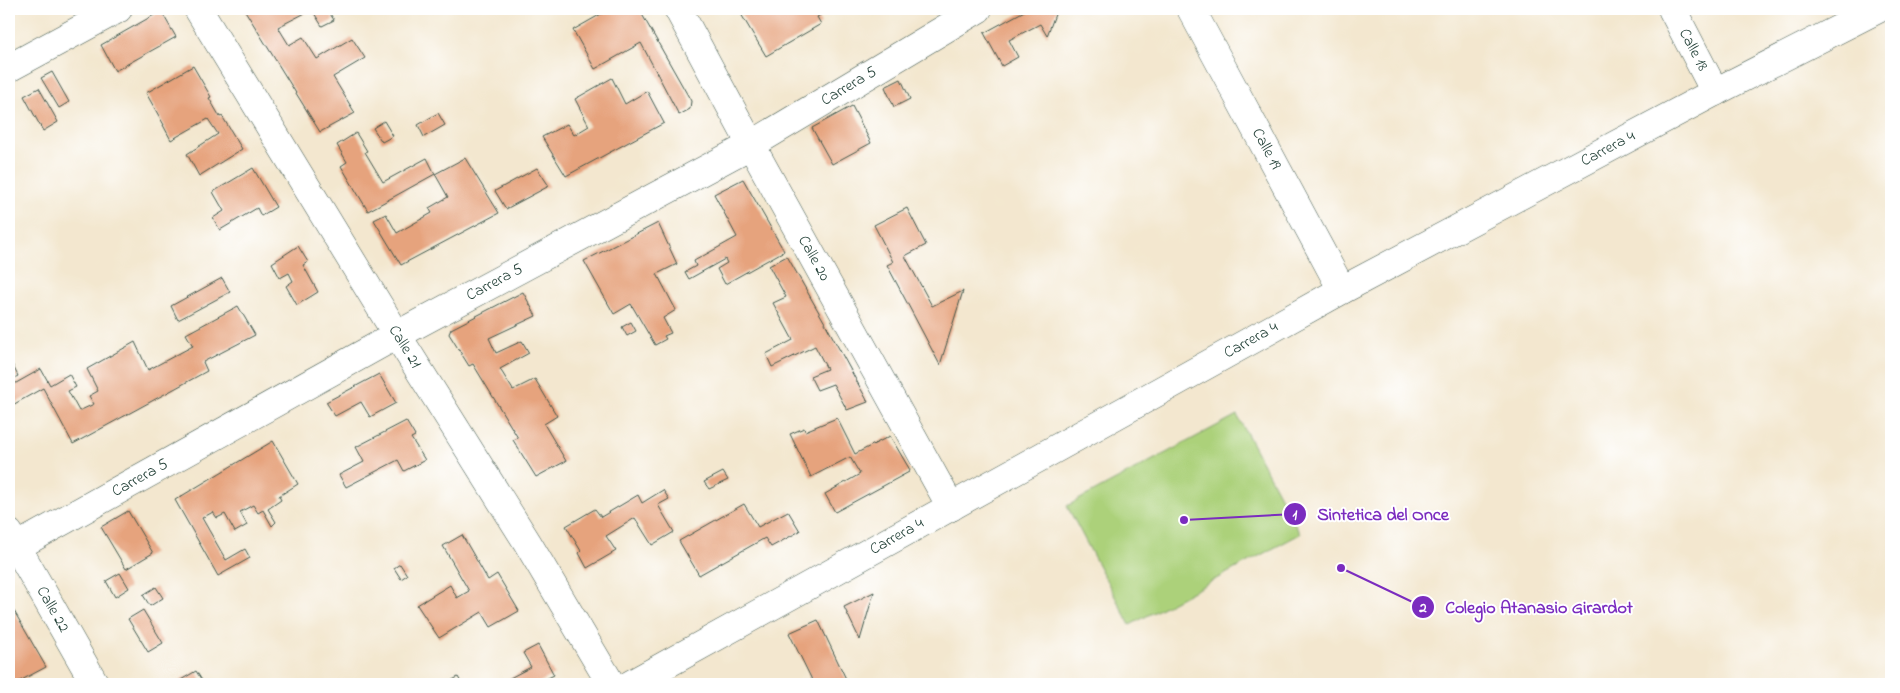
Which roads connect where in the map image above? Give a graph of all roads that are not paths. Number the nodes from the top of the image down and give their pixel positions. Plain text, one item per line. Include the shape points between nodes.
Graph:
1 (118, 9) edge
2 (198, 9) edge
3 (678, 9) edge
4 (978, 9) edge
5 (1191, 9) edge
6 (1672, 9) edge
7 (1878, 9) edge
8 (9, 68) edge
9 (1715, 92) junction
10 (751, 145) junction
11 (1342, 290) junction
12 (397, 335) junction
13 (951, 507) junction
14 (11, 544) edge
15 (95, 684) edge
16 (611, 684) edge
17 (631, 684) edge

1 - 8 street
2 - 12 street, Calle 21
3 - 10 street, Calle 20
4 - 10 street, Carrera 5
5 - 11 street, Calle 19
6 - 9 street, Calle 18
7 - 9 street, Carrera 4
9 - 11 street, Carrera 4
10 - 12 street, Carrera 5
10 - 13 street, Calle 20
11 - 13 street, Carrera 4
12 - 14 street, Carrera 5
12 - 16 street, Calle 21 via 527,542
13 - 17 street, Carrera 4
14 - 15 street, Calle 22

